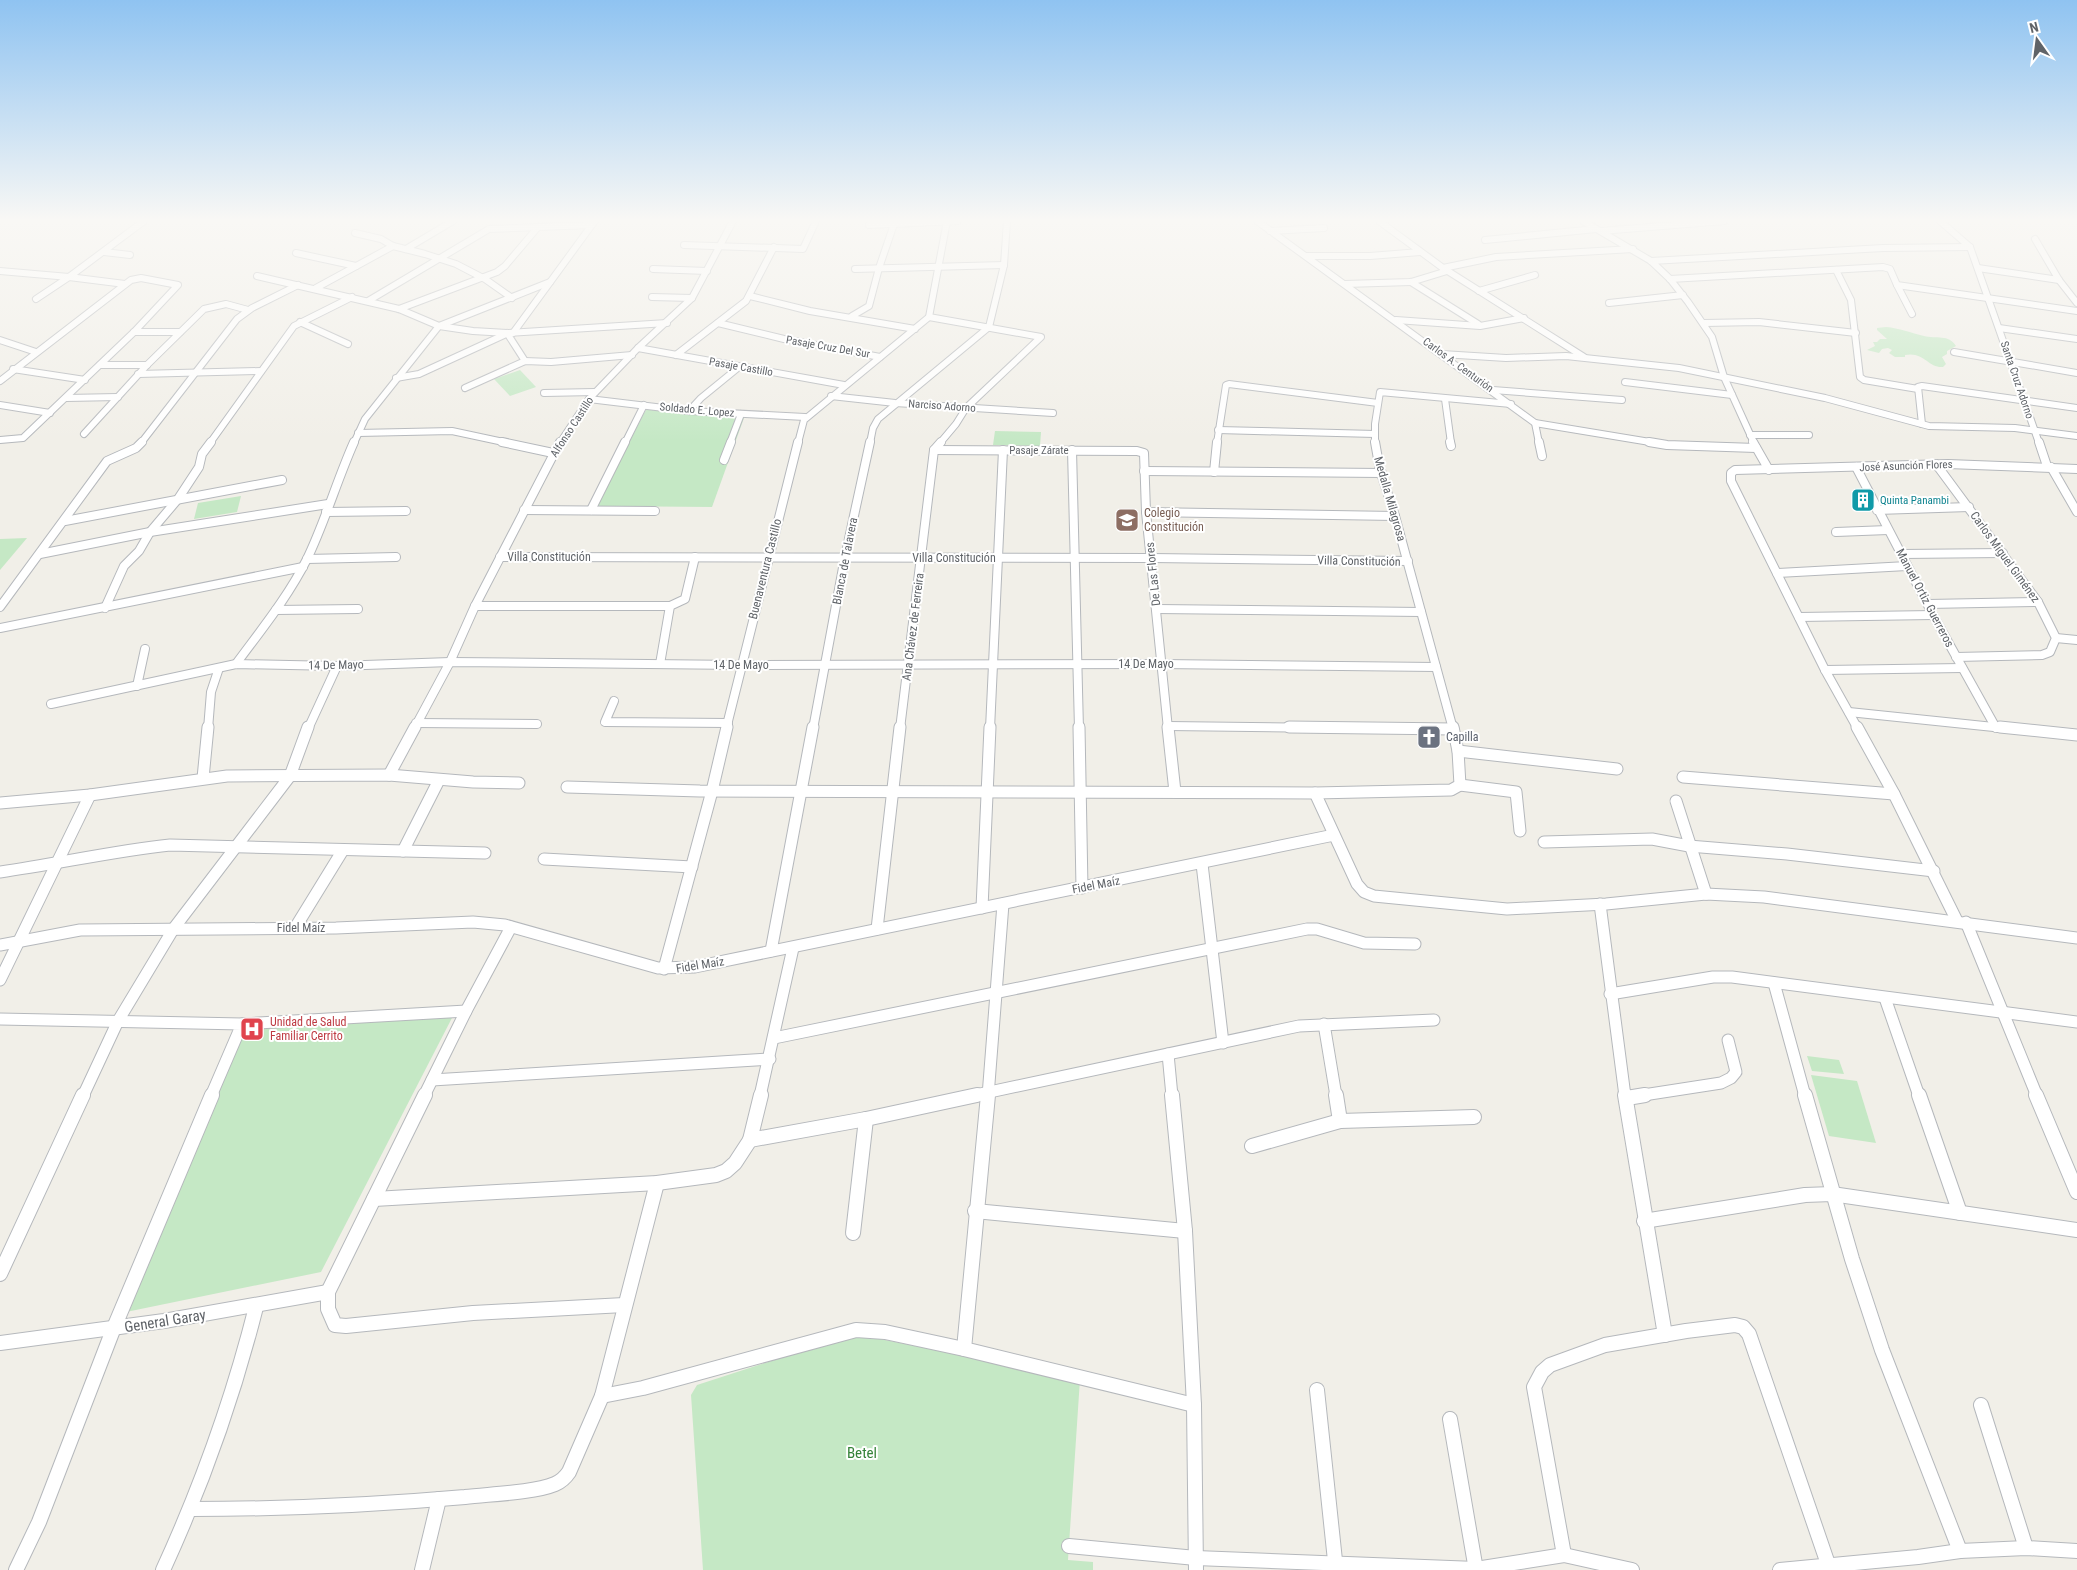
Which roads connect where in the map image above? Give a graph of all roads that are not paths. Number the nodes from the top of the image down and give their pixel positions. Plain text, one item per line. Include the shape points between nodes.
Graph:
1 (43, 294) edge
2 (112, 294) edge
3 (169, 294) edge
4 (279, 294) edge
5 (341, 294) edge
6 (380, 294) edge
7 (437, 294) edge
8 (507, 294) edge
9 (521, 294) edge
10 (540, 294) edge
11 (694, 294) edge
12 (872, 294) edge
13 (934, 294) edge
14 (997, 294) edge
15 (1359, 294) edge
16 (1430, 294) edge
17 (1484, 294) edge
18 (1848, 294) edge
19 (1902, 294) edge
20 (1963, 294) edge
21 (1988, 294) edge
22 (1683, 295) joint
23 (652, 296) dead end
24 (750, 296) joint
25 (352, 297) junction
26 (512, 298) junction
27 (692, 298) junction
28 (1989, 298) junction
29 (36, 299) dead end
30 (368, 301) junction
31 (1609, 303) dead end
32 (398, 308) junction
33 (248, 310) junction
34 (2077, 311) edge
35 (1912, 314) dead end
36 (852, 316) junction
37 (929, 316) junction
38 (1524, 318) junction
39 (1395, 320) junction
40 (300, 322) junction
41 (667, 323) junction
42 (1704, 323) junction
43 (718, 324) junction
44 (439, 326) junction
45 (989, 326) junction
46 (1480, 326) junction
47 (915, 329) junction
48 (1999, 329) junction
49 (134, 332) junction
50 (180, 332) junction
51 (510, 333) junction
52 (1856, 333) junction
53 (0, 340) edge
54 (2077, 340) edge
55 (348, 344) dead end
56 (638, 348) junction
57 (36, 352) junction
58 (1954, 352) dead end
59 (1442, 354) junction
60 (632, 355) junction
61 (676, 355) junction
62 (880, 357) junction
63 (1587, 359) junction
64 (525, 361) junction
65 (2011, 362) junction
66 (100, 365) junction
67 (147, 365) junction
68 (739, 366) junction
69 (13, 369) junction
70 (261, 371) junction
71 (196, 373) junction
72 (2077, 373) edge
73 (138, 374) junction
74 (1724, 377) junction
75 (396, 378) junction
76 (1, 379) edge
77 (84, 380) junction
78 (1625, 382) dead end
79 (844, 385) junction
80 (466, 388) dead end
81 (1918, 389) junction
82 (1492, 390) junction
83 (596, 392) junction
84 (544, 393) dead end
85 (1732, 394) junction
86 (831, 396) junction
87 (118, 397) junction
88 (66, 398) junction
89 (589, 399) junction
90 (1445, 399) junction
91 (1622, 400) dead end
92 (2026, 401) junction
93 (895, 403) junction
94 (1378, 403) junction
95 (1511, 404) junction
96 (0, 405) edge
97 (644, 405) junction
98 (966, 408) junction
99 (2077, 408) edge
100 (689, 410) junction
101 (1053, 413) dead end
102 (50, 414) junction
103 (741, 414) junction
104 (805, 417) junction
105 (1535, 424) junction
106 (1922, 424) junction
107 (1218, 430) junction
108 (2034, 430) junction
109 (358, 433) junction
110 (84, 434) dead end
111 (1375, 434) junction
112 (1809, 434) dead end
113 (1750, 435) junction
114 (2077, 436) edge
115 (0, 440) edge
116 (1450, 446) dead end
117 (1756, 448) junction
118 (934, 450) junction
119 (1003, 450) junction
120 (1072, 450) junction
121 (554, 453) junction
122 (1144, 453) joint
123 (1542, 456) dead end
124 (724, 460) dead end
125 (1936, 464) junction
126 (1856, 467) junction
127 (2049, 467) junction
128 (2077, 469) edge
129 (1769, 470) junction
130 (1144, 472) junction
131 (1214, 472) junction
132 (1382, 473) junction
133 (282, 480) dead end
134 (178, 499) junction
135 (1969, 507) junction
136 (327, 508) junction
137 (2076, 509) edge
138 (524, 510) junction
139 (591, 510) junction
140 (1877, 510) junction
141 (406, 511) dead end
142 (655, 511) dead end
143 (1146, 512) junction
144 (1395, 516) junction
145 (65, 521) junction
146 (1888, 530) junction
147 (150, 532) junction
148 (1836, 532) dead end
149 (2003, 553) junction
150 (40, 554) junction
151 (1902, 554) junction
152 (396, 557) dead end
153 (500, 557) junction
154 (695, 557) junction
155 (768, 557) junction
156 (845, 557) junction
157 (921, 558) junction
158 (998, 558) junction
159 (1077, 558) junction
160 (1152, 558) junction
161 (308, 559) junction
162 (1408, 561) junction
163 (1907, 566) junction
164 (303, 567) junction
165 (1777, 573) junction
166 (2038, 602) junction
167 (1928, 604) junction
168 (475, 606) junction
169 (670, 606) junction
170 (0, 607) edge
171 (104, 608) junction
172 (358, 609) dead end
173 (1157, 609) junction
174 (276, 610) junction
175 (1421, 612) junction
176 (1933, 615) junction
177 (1799, 617) junction
178 (0, 628) edge
179 (2056, 638) junction
180 (2077, 640) edge
181 (144, 649) dead end
182 (1956, 657) junction
183 (450, 662) junction
184 (236, 664) junction
185 (660, 664) junction
186 (1077, 664) junction
187 (1161, 664) junction
188 (741, 665) junction
189 (824, 665) junction
190 (908, 665) junction
191 (993, 665) junction
192 (337, 666) junction
193 (1436, 667) junction
194 (220, 668) junction
195 (1962, 668) junction
196 (1826, 670) junction
197 (137, 686) junction
198 (614, 701) dead end
199 (51, 704) dead end
200 (1849, 712) junction
201 (416, 723) junction
202 (728, 723) junction
203 (537, 724) dead end
204 (1168, 726) junction
205 (1996, 728) junction
206 (1454, 729) junction
207 (2077, 735) edge
208 (1458, 751) junction
209 (1617, 769) dead end
210 (389, 775) junction
211 (290, 776) junction
212 (1683, 777) dead end
213 (203, 778) junction
214 (439, 780) junction
215 (519, 783) dead end
216 (567, 787) dead end
217 (1458, 787) junction
218 (712, 791) junction
219 (802, 791) junction
220 (892, 791) junction
221 (987, 792) junction
222 (1080, 792) junction
223 (1175, 792) junction
224 (1315, 793) junction
225 (1894, 794) junction
226 (90, 795) junction
227 (1676, 801) dead end
228 (0, 803) edge
229 (1520, 831) dead end
230 (1334, 835) junction
231 (1544, 842) dead end
232 (1689, 846) junction
233 (235, 847) junction
234 (343, 850) junction
235 (403, 851) junction
236 (485, 854) dead end
237 (544, 860) dead end
238 (56, 864) junction
239 (1202, 864) junction
240 (692, 867) junction
241 (1934, 871) junction
242 (0, 872) edge
243 (1082, 888) junction
244 (1706, 894) junction
245 (1003, 904) junction
246 (1600, 904) junction
247 (982, 908) junction
248 (1962, 922) junction
249 (511, 926) junction
250 (174, 928) junction
251 (295, 928) junction
252 (877, 929) junction
253 (2077, 938) edge
254 (20, 942) junction
255 (1415, 944) dead end
256 (0, 945) edge
257 (793, 948) junction
258 (1211, 948) junction
259 (771, 952) junction
260 (664, 969) junction
261 (0, 980) edge
262 (1774, 983) junction
263 (998, 991) junction
264 (1610, 994) junction
265 (1885, 998) junction
266 (466, 1011) junction
267 (2002, 1012) junction
268 (0, 1020) edge
269 (1434, 1020) dead end
270 (118, 1021) junction
271 (2077, 1022) edge
272 (242, 1024) junction
273 (1324, 1024) junction
274 (774, 1038) junction
275 (1728, 1040) dead end
276 (1223, 1043) junction
277 (1168, 1054) junction
278 (770, 1058) junction
279 (432, 1080) junction
280 (989, 1093) junction
281 (1627, 1098) junction
282 (1474, 1117) dead end
283 (866, 1119) junction
284 (1340, 1121) junction
285 (750, 1140) junction
286 (1252, 1146) dead end
287 (657, 1183) junction
288 (2077, 1192) edge
289 (1832, 1194) junction
290 (374, 1199) junction
291 (976, 1211) junction
292 (1960, 1213) junction
293 (1644, 1221) junction
294 (2077, 1230) edge
295 (1185, 1231) junction
296 (853, 1233) dead end
297 (0, 1274) edge
298 (328, 1292) junction
299 (624, 1305) junction
300 (256, 1307) junction
301 (113, 1330) junction
302 (1665, 1335) junction
303 (0, 1343) edge
304 (964, 1350) junction
305 (1317, 1390) dead end
306 (602, 1396) junction
307 (1194, 1404) junction
308 (1981, 1405) dead end
309 (1450, 1419) dead end
310 (439, 1499) junction
311 (192, 1509) junction
312 (1069, 1546) dead end
313 (2026, 1548) junction
314 (1960, 1551) junction
315 (2077, 1551) edge
316 (1564, 1555) junction
317 (1196, 1564) edge
318 (1828, 1564) junction
319 (1336, 1567) edge
320 (16, 1570) edge
321 (163, 1570) edge
322 (422, 1570) edge
323 (1476, 1570) edge
324 (1632, 1570) edge
325 (1780, 1570) edge

1 - 29 street
2 - 57 street
3 - 49 street
4 - 33 street
5 - 25 street
6 - 30 street
7 - 32 street
8 - 26 street
9 - 26 street
10 - 51 street
11 - 27 street, Alfonso Castillo
12 - 36 street via 869,306
13 - 37 street
14 - 45 street
15 - 39 street, Carlos A. Centurión
16 - 46 street
17 - 38 street
18 - 52 street
19 - 35 street
20 - 28 street
21 - 28 street, Santa Cruz Adorno
22 - 31 street
22 - 42 street
23 - 27 street
24 - 36 street via 810,311
24 - 43 street
25 - 30 street
25 - 40 street
26 - 44 street
27 - 41 street, Alfonso Castillo
28 - 34 street
28 - 48 street, Santa Cruz Adorno
30 - 32 street
32 - 44 street
33 - 50 street via 232,304 207,307
33 - 71 street via 237,319
36 - 47 street
37 - 45 street
37 - 47 street
38 - 46 street
38 - 63 street
39 - 46 street
39 - 59 street, Carlos A. Centurión
40 - 55 street
40 - 70 street
41 - 51 street
41 - 56 street, Alfonso Castillo
42 - 52 street via 1759,322
42 - 74 street via 1712,337
43 - 61 street
43 - 62 street, Pasaje Cruz Del Sur
44 - 51 street
44 - 75 street
45 - 93 street, Blanca de Talavera
45 - 98 street via 1042,337
47 - 62 street
48 - 54 street
48 - 65 street, Santa Cruz Adorno
49 - 50 street
49 - 66 street
50 - 67 street
51 - 64 street
51 - 75 street via 419,374
52 - 81 street via 1860,377
53 - 57 street
56 - 60 street, Alfonso Castillo
56 - 61 street, Pasaje Castillo
57 - 69 street
58 - 65 street
59 - 63 street
59 - 82 street, Carlos A. Centurión
60 - 64 street
60 - 83 street, Alfonso Castillo
61 - 68 street, Pasaje Castillo
62 - 79 street
63 - 74 street via 1680,368
64 - 80 street
65 - 72 street
65 - 92 street, Santa Cruz Adorno
66 - 67 street
66 - 77 street
67 - 73 street
68 - 79 street, Pasaje Castillo
68 - 100 street
69 - 76 street
69 - 77 street
70 - 71 street
70 - 134 street via 202,454 199,467
71 - 73 street
71 - 145 street via 135,450 107,461
73 - 87 street
74 - 85 street
74 - 106 street via 1842,402
75 - 109 street via 371,409
77 - 88 street
78 - 85 street
79 - 86 street
81 - 92 street via 1929,386
81 - 106 street
82 - 91 street
82 - 95 street, Carlos A. Centurión
83 - 84 street
83 - 89 street, Alfonso Castillo
85 - 113 street
86 - 93 street, Narciso Adorno
86 - 104 street
87 - 88 street
87 - 110 street
88 - 102 street
89 - 97 street, Soldado E. Lopez
89 - 121 street, Alfonso Castillo
90 - 94 street via 1382,391
90 - 95 street
90 - 116 street
92 - 99 street
92 - 108 street, Santa Cruz Adorno
93 - 98 street, Narciso Adorno
93 - 156 street, Blanca de Talavera via 873,428
94 - 107 street via 1229,384 1226,385
94 - 111 street, Medalla Milagrosa
95 - 105 street, Carlos A. Centurión
96 - 102 street
97 - 100 street, Soldado E. Lopez
97 - 139 street
98 - 101 street, Narciso Adorno
98 - 118 street
100 - 103 street, Soldado E. Lopez
102 - 115 street via 23,438
103 - 104 street, Soldado E. Lopez
103 - 124 street
104 - 155 street, Buenaventura Castillo
105 - 117 street via 1666,445
105 - 123 street
106 - 108 street
107 - 111 street
107 - 131 street
108 - 114 street
108 - 127 street, Santa Cruz Adorno
109 - 121 street via 452,431
109 - 136 street
111 - 132 street, Medalla Milagrosa
112 - 113 street
113 - 117 street
117 - 129 street
118 - 119 street, Pasaje Zárate
118 - 157 street, Ana Chávez de Ferreira
119 - 120 street, Pasaje Zárate
119 - 158 street
120 - 122 street, Pasaje Zárate via 1137,450
120 - 159 street
121 - 138 street, Alfonso Castillo
122 - 130 street, De Las Flores
125 - 126 street, José Asunción Flores
125 - 127 street, José Asunción Flores
125 - 135 street, Carlos Miguel Giménez
126 - 129 street, José Asunción Flores
126 - 140 street, Manuel Ortiz Guerreros
127 - 128 street, José Asunción Flores
127 - 137 street, Santa Cruz Adorno
129 - 165 street, José Asunción Flores via 1735,470 1731,473
130 - 131 street
130 - 143 street, De Las Flores
131 - 132 street
132 - 144 street, Medalla Milagrosa
133 - 134 street
134 - 145 street
134 - 147 street
135 - 140 street
135 - 149 street, Carlos Miguel Giménez
136 - 141 street
136 - 147 street
136 - 161 street
138 - 139 street
138 - 153 street, Alfonso Castillo
139 - 142 street
140 - 146 street, Manuel Ortiz Guerreros
143 - 144 street
143 - 160 street, De Las Flores
144 - 162 street, Medalla Milagrosa
145 - 150 street
146 - 148 street
146 - 151 street, Manuel Ortiz Guerreros
147 - 150 street
147 - 171 street via 124,566
149 - 151 street
149 - 166 street, Carlos Miguel Giménez
150 - 170 street
151 - 163 street, Manuel Ortiz Guerreros
152 - 161 street
153 - 154 street, Villa Constitución
153 - 168 street, Alfonso Castillo
154 - 155 street, Villa Constitución
154 - 169 street via 685,599
155 - 156 street, Villa Constitución
155 - 188 street, Buenaventura Castillo
156 - 157 street, Villa Constitución
156 - 189 street, Blanca de Talavera
157 - 158 street, Villa Constitución
157 - 190 street, Ana Chávez de Ferreira
158 - 159 street, Villa Constitución
158 - 191 street
159 - 160 street, Villa Constitución
159 - 186 street
160 - 162 street, Villa Constitución
160 - 173 street, De Las Flores
161 - 164 street
162 - 175 street, Medalla Milagrosa
163 - 165 street
163 - 167 street, Manuel Ortiz Guerreros
164 - 171 street
164 - 174 street
165 - 177 street
166 - 167 street
166 - 179 street, Carlos Miguel Giménez
167 - 176 street, Manuel Ortiz Guerreros
168 - 169 street
168 - 183 street, Alfonso Castillo
169 - 185 street
171 - 178 street
172 - 174 street
173 - 175 street
173 - 187 street, De Las Flores
174 - 184 street
175 - 193 street, Medalla Milagrosa
176 - 177 street
176 - 182 street, Manuel Ortiz Guerreros
177 - 196 street
179 - 180 street
179 - 182 street via 2050,652 2042,655
181 - 197 street
182 - 195 street, Manuel Ortiz Guerreros
183 - 185 street, 14 De Mayo
183 - 192 street, 14 De Mayo
183 - 201 street, Alfonso Castillo
184 - 192 street, 14 De Mayo
184 - 194 street, 14 De Mayo
185 - 188 street, 14 De Mayo
186 - 187 street, 14 De Mayo
186 - 191 street, 14 De Mayo
186 - 222 street
187 - 193 street, 14 De Mayo
187 - 204 street, De Las Flores
188 - 189 street, 14 De Mayo
188 - 202 street, Buenaventura Castillo
189 - 190 street, 14 De Mayo
189 - 219 street, Blanca de Talavera
190 - 191 street, 14 De Mayo
190 - 220 street, Ana Chávez de Ferreira
191 - 221 street
192 - 211 street via 309,724
193 - 206 street, Medalla Milagrosa
194 - 197 street, 14 De Mayo
194 - 213 street via 211,692
195 - 196 street
195 - 205 street, Manuel Ortiz Guerreros
196 - 200 street
197 - 199 street, 14 De Mayo
198 - 202 street via 605,722
200 - 205 street
200 - 225 street
201 - 203 street
201 - 210 street, Alfonso Castillo
202 - 218 street, Buenaventura Castillo
204 - 206 street
204 - 223 street, De Las Flores
205 - 207 street
206 - 208 street, Medalla Milagrosa
208 - 209 street
208 - 217 street, Medalla Milagrosa
210 - 211 street
210 - 214 street
211 - 213 street
211 - 233 street
212 - 225 street
213 - 226 street
214 - 215 street
214 - 235 street
216 - 218 street
217 - 224 street via 1451,790
217 - 229 street via 1516,792
218 - 219 street
218 - 240 street, Buenaventura Castillo
219 - 220 street
219 - 259 street, Blanca de Talavera
220 - 221 street
220 - 252 street, Ana Chávez de Ferreira
221 - 222 street
221 - 247 street
222 - 223 street
222 - 243 street
223 - 224 street
224 - 230 street
225 - 241 street
226 - 228 street
226 - 238 street
227 - 232 street
230 - 239 street, Fidel Maíz
230 - 246 street via 1357,884 1374,896 1507,909
231 - 232 street via 1652,839
232 - 241 street
232 - 244 street
233 - 234 street
233 - 238 street via 154,846
233 - 250 street
234 - 235 street
234 - 251 street
235 - 236 street
237 - 240 street
238 - 242 street
238 - 254 street
239 - 243 street, Fidel Maíz
239 - 258 street
240 - 260 street, Buenaventura Castillo
241 - 248 street
243 - 245 street, Fidel Maíz
244 - 246 street
244 - 248 street via 1764,897
245 - 247 street, Fidel Maíz
245 - 263 street
246 - 264 street
247 - 252 street, Fidel Maíz
248 - 253 street
248 - 267 street
249 - 251 street, Fidel Maíz via 445,922
249 - 260 street, Fidel Maíz
249 - 266 street
250 - 251 street, Fidel Maíz
250 - 254 street, Fidel Maíz via 80,930
250 - 270 street
252 - 257 street, Fidel Maíz
254 - 256 street, Fidel Maíz
254 - 261 street
255 - 258 street via 1364,943 1307,929
257 - 259 street, Fidel Maíz
257 - 274 street
258 - 263 street
258 - 276 street
259 - 260 street, Fidel Maíz via 695,967
262 - 264 street via 1713,977
262 - 265 street
262 - 289 street
263 - 274 street
263 - 280 street
264 - 281 street
265 - 267 street
265 - 292 street
266 - 272 street
266 - 279 street
267 - 271 street
267 - 288 street
268 - 270 street
269 - 273 street
270 - 272 street
270 - 297 street
272 - 301 street
273 - 276 street via 1299,1026
273 - 284 street
274 - 278 street
275 - 281 street via 1736,1072 1731,1078 1721,1083
276 - 277 street
277 - 280 street
277 - 295 street
278 - 279 street
278 - 285 street
279 - 290 street
280 - 283 street
280 - 291 street
281 - 293 street
282 - 284 street
283 - 285 street
283 - 296 street
284 - 286 street
285 - 287 street via 726,1171
287 - 290 street
287 - 299 street
289 - 292 street
289 - 293 street via 1805,1195
289 - 314 street via 1881,1348
290 - 298 street
291 - 295 street
291 - 304 street
292 - 294 street
293 - 302 street
295 - 307 street
298 - 299 street via 329,1318 335,1325 346,1326 473,1313
298 - 300 street, General Garay
299 - 306 street
300 - 301 street, General Garay
300 - 311 street via 226,1417
301 - 303 street, General Garay
301 - 320 street via 42,1513
302 - 316 street via 1605,1345 1550,1365 1534,1387
302 - 318 street via 1735,1325 1744,1327 1749,1334
304 - 306 street via 885,1332 856,1330 643,1388
304 - 307 street
305 - 319 street
306 - 310 street via 569,1472 562,1481 504,1493
307 - 317 street
308 - 313 street
309 - 323 street
310 - 311 street via 262,1509
310 - 322 street
311 - 321 street
312 - 317 street
313 - 314 street
313 - 315 street
314 - 318 street
316 - 323 street
316 - 324 street
317 - 319 street
318 - 325 street
319 - 323 street

